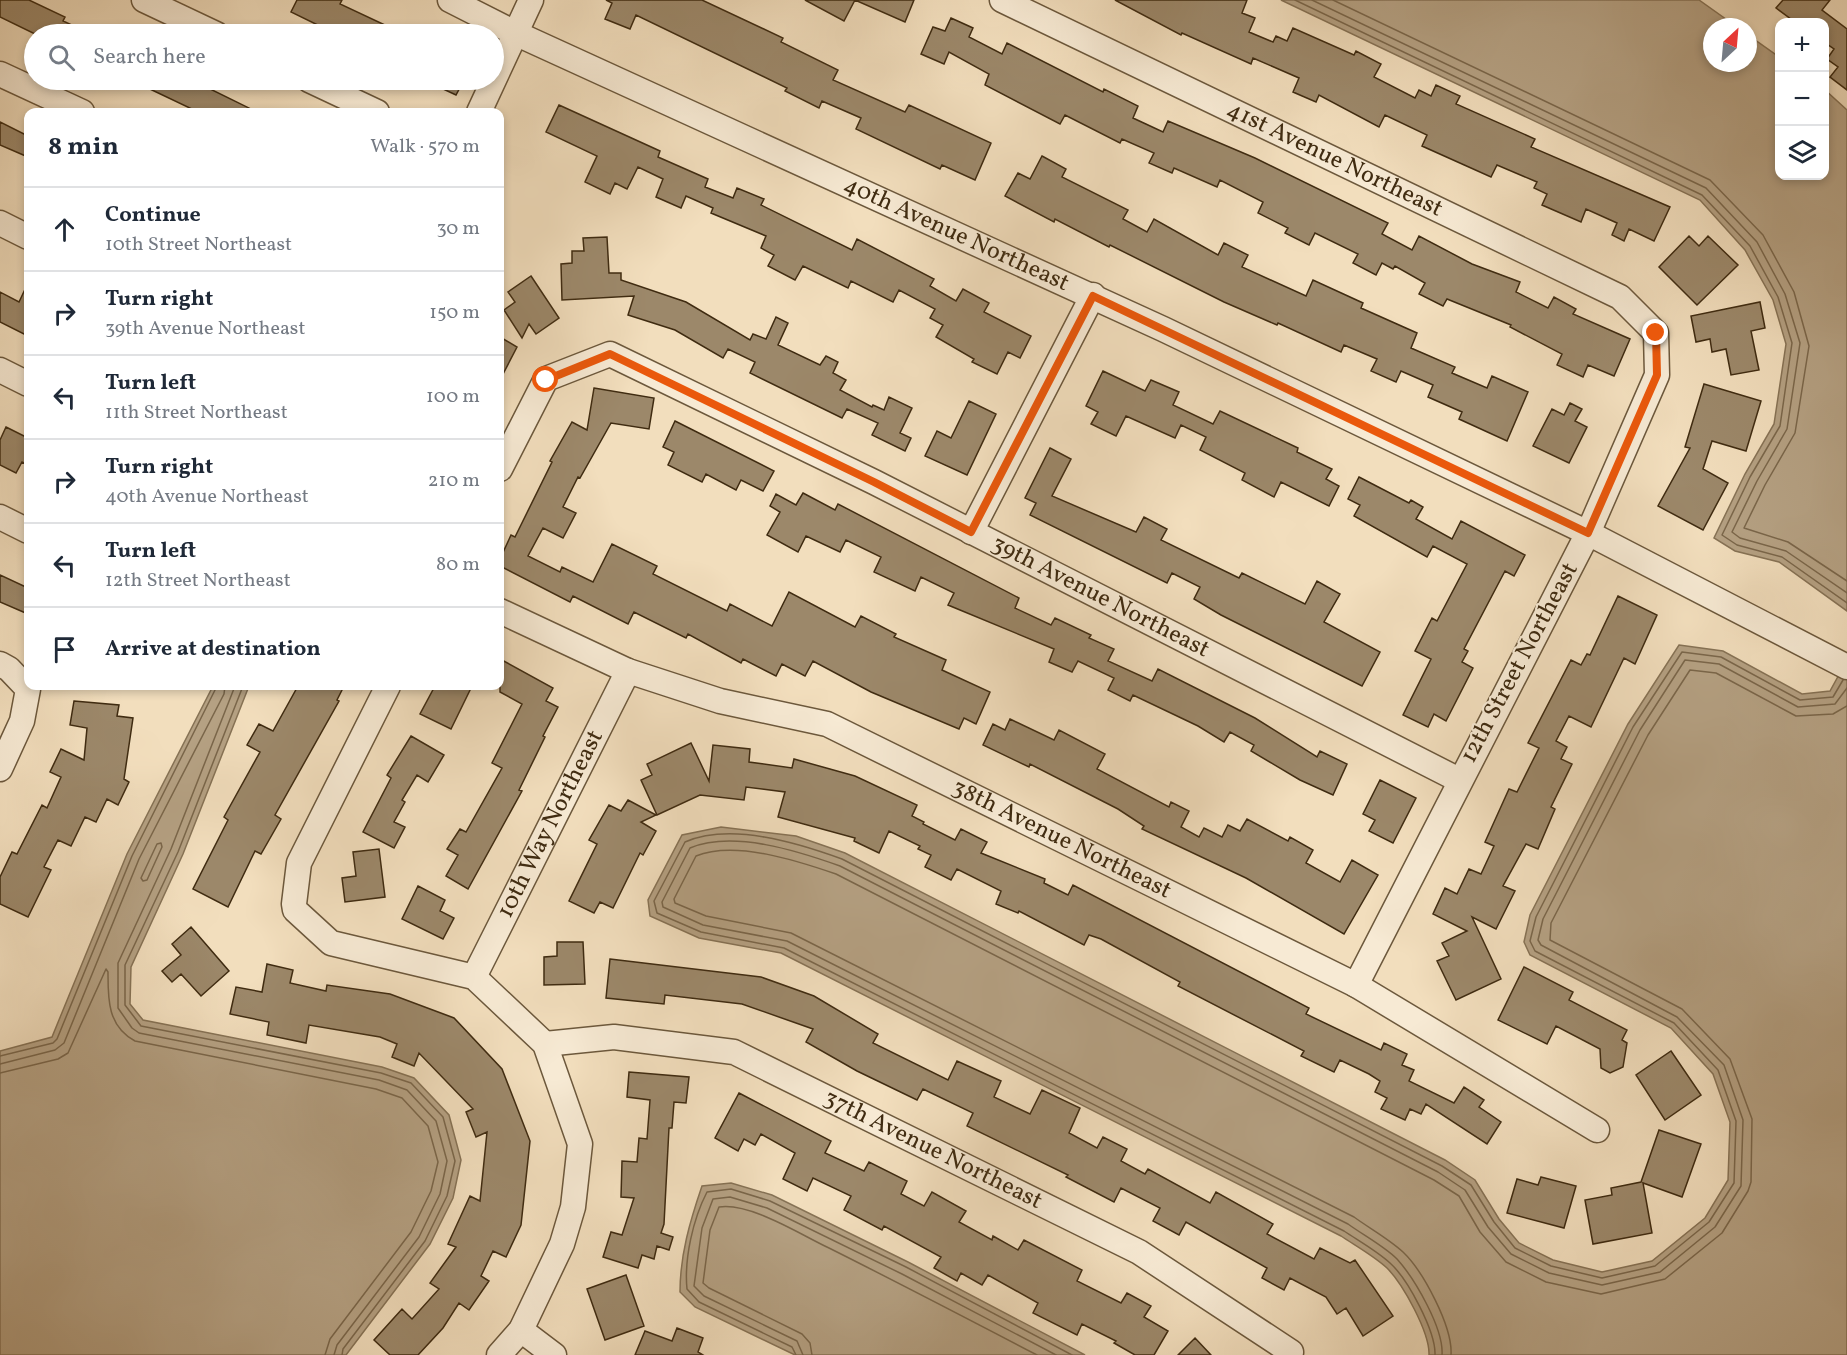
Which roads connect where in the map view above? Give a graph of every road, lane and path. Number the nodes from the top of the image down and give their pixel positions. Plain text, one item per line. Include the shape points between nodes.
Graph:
1 (144, 0) edge
2 (450, 0) edge
3 (531, 0) edge
4 (1002, 0) edge
5 (195, 24) edge
6 (497, 24) edge
7 (504, 27) edge
8 (515, 33) junction
9 (504, 57) edge
10 (0, 74) edge
11 (24, 85) edge
12 (35, 90) edge
13 (330, 90) edge
14 (489, 90) edge
15 (73, 108) edge
16 (368, 108) edge
17 (481, 108) edge
18 (0, 224) edge
19 (24, 235) edge
20 (1093, 296) junction
21 (1656, 333) joint
22 (0, 370) edge
23 (24, 382) edge
24 (504, 461) edge
25 (0, 517) edge
26 (24, 529) edge
27 (971, 532) junction
28 (1588, 533) junction
29 (504, 613) edge
30 (0, 664) edge
31 (1847, 667) edge
32 (628, 670) junction
33 (24, 685) edge
34 (28, 690) edge
35 (386, 690) edge
36 (0, 769) edge
37 (1459, 780) junction
38 (474, 977) junction
39 (1356, 985) junction
40 (545, 1044) junction
41 (1597, 1130) dead end
42 (521, 1330) junction
43 (1291, 1352) dead end
44 (499, 1355) edge
45 (554, 1355) edge

1 - 5 street
2 - 6 street, 40th Avenue Northeast
3 - 8 street
4 - 21 street, 41st Avenue Northeast via 1620,297
7 - 8 street, 40th Avenue Northeast
8 - 9 street
8 - 20 street, 40th Avenue Northeast
10 - 11 street
12 - 15 street
13 - 16 street
14 - 17 street
18 - 19 street
20 - 27 street
20 - 28 street, 40th Avenue Northeast
21 - 28 street, 12th Street Northeast via 1657,375
22 - 23 street
24 - 27 street, 39th Avenue Northeast via 546,380 610,354
25 - 26 street
27 - 37 street, 39th Avenue Northeast
28 - 31 street, 40th Avenue Northeast
28 - 37 street, 12th Street Northeast
29 - 32 street, 38th Avenue Northeast
30 - 33 street
32 - 38 street, 10th Way Northeast
32 - 39 street, 38th Avenue Northeast via 720,700 827,724
34 - 36 street via 22,721
35 - 38 street via 299,863 295,910 331,943
37 - 39 street, 12th Street Northeast
38 - 40 street
39 - 41 street, 38th Avenue Northeast
40 - 42 street via 580,1143 573,1207 562,1244
40 - 43 street, 37th Avenue Northeast via 614,1037 734,1052 1139,1252
42 - 44 street
42 - 45 street

